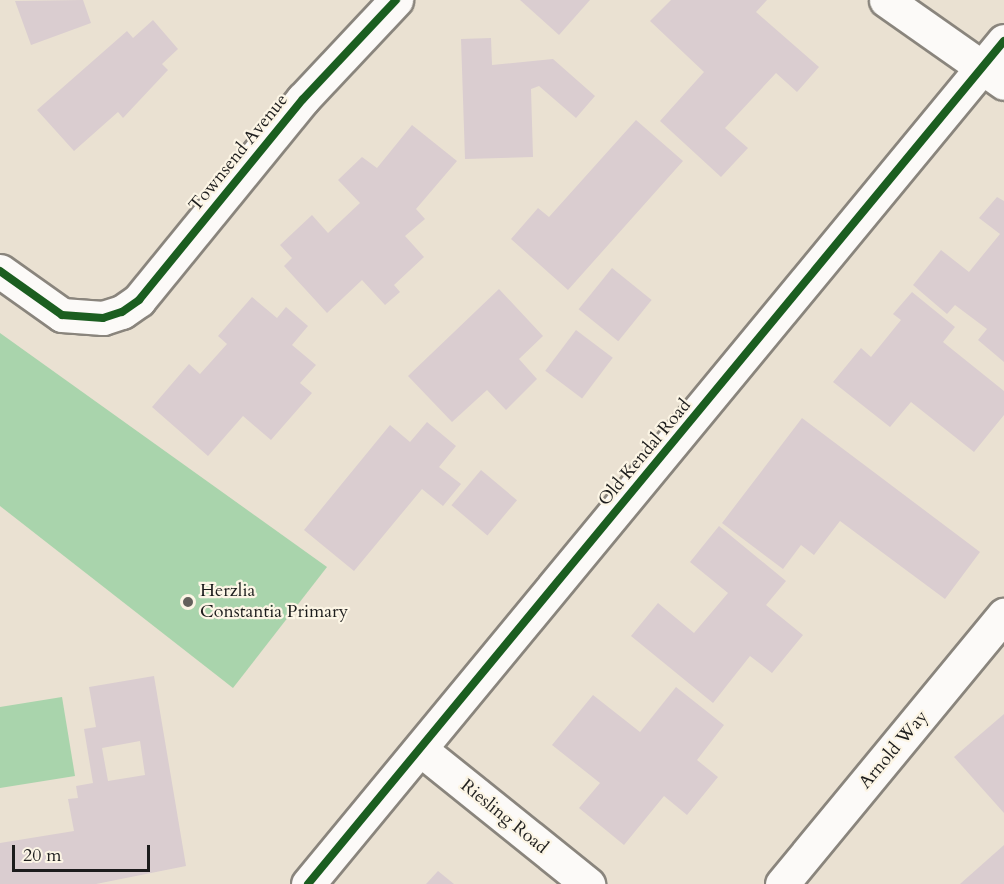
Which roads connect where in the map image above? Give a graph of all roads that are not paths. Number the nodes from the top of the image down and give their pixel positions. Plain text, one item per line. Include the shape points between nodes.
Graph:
1 (396, 0) edge
2 (886, 0) edge
3 (1004, 41) edge
4 (993, 76) edge
5 (0, 271) edge
6 (1004, 615) edge
7 (420, 749) junction
8 (308, 884) edge
9 (588, 884) edge
10 (782, 884) edge

1 - 5 street, Townsend Avenue via 303,99 139,300 103,318 62,315
2 - 4 street
3 - 4 street, Old Kendal Road
4 - 7 street, Old Kendal Road
6 - 10 street, Arnold Way
7 - 8 street, Old Kendal Road
7 - 9 street, Riesling Road

